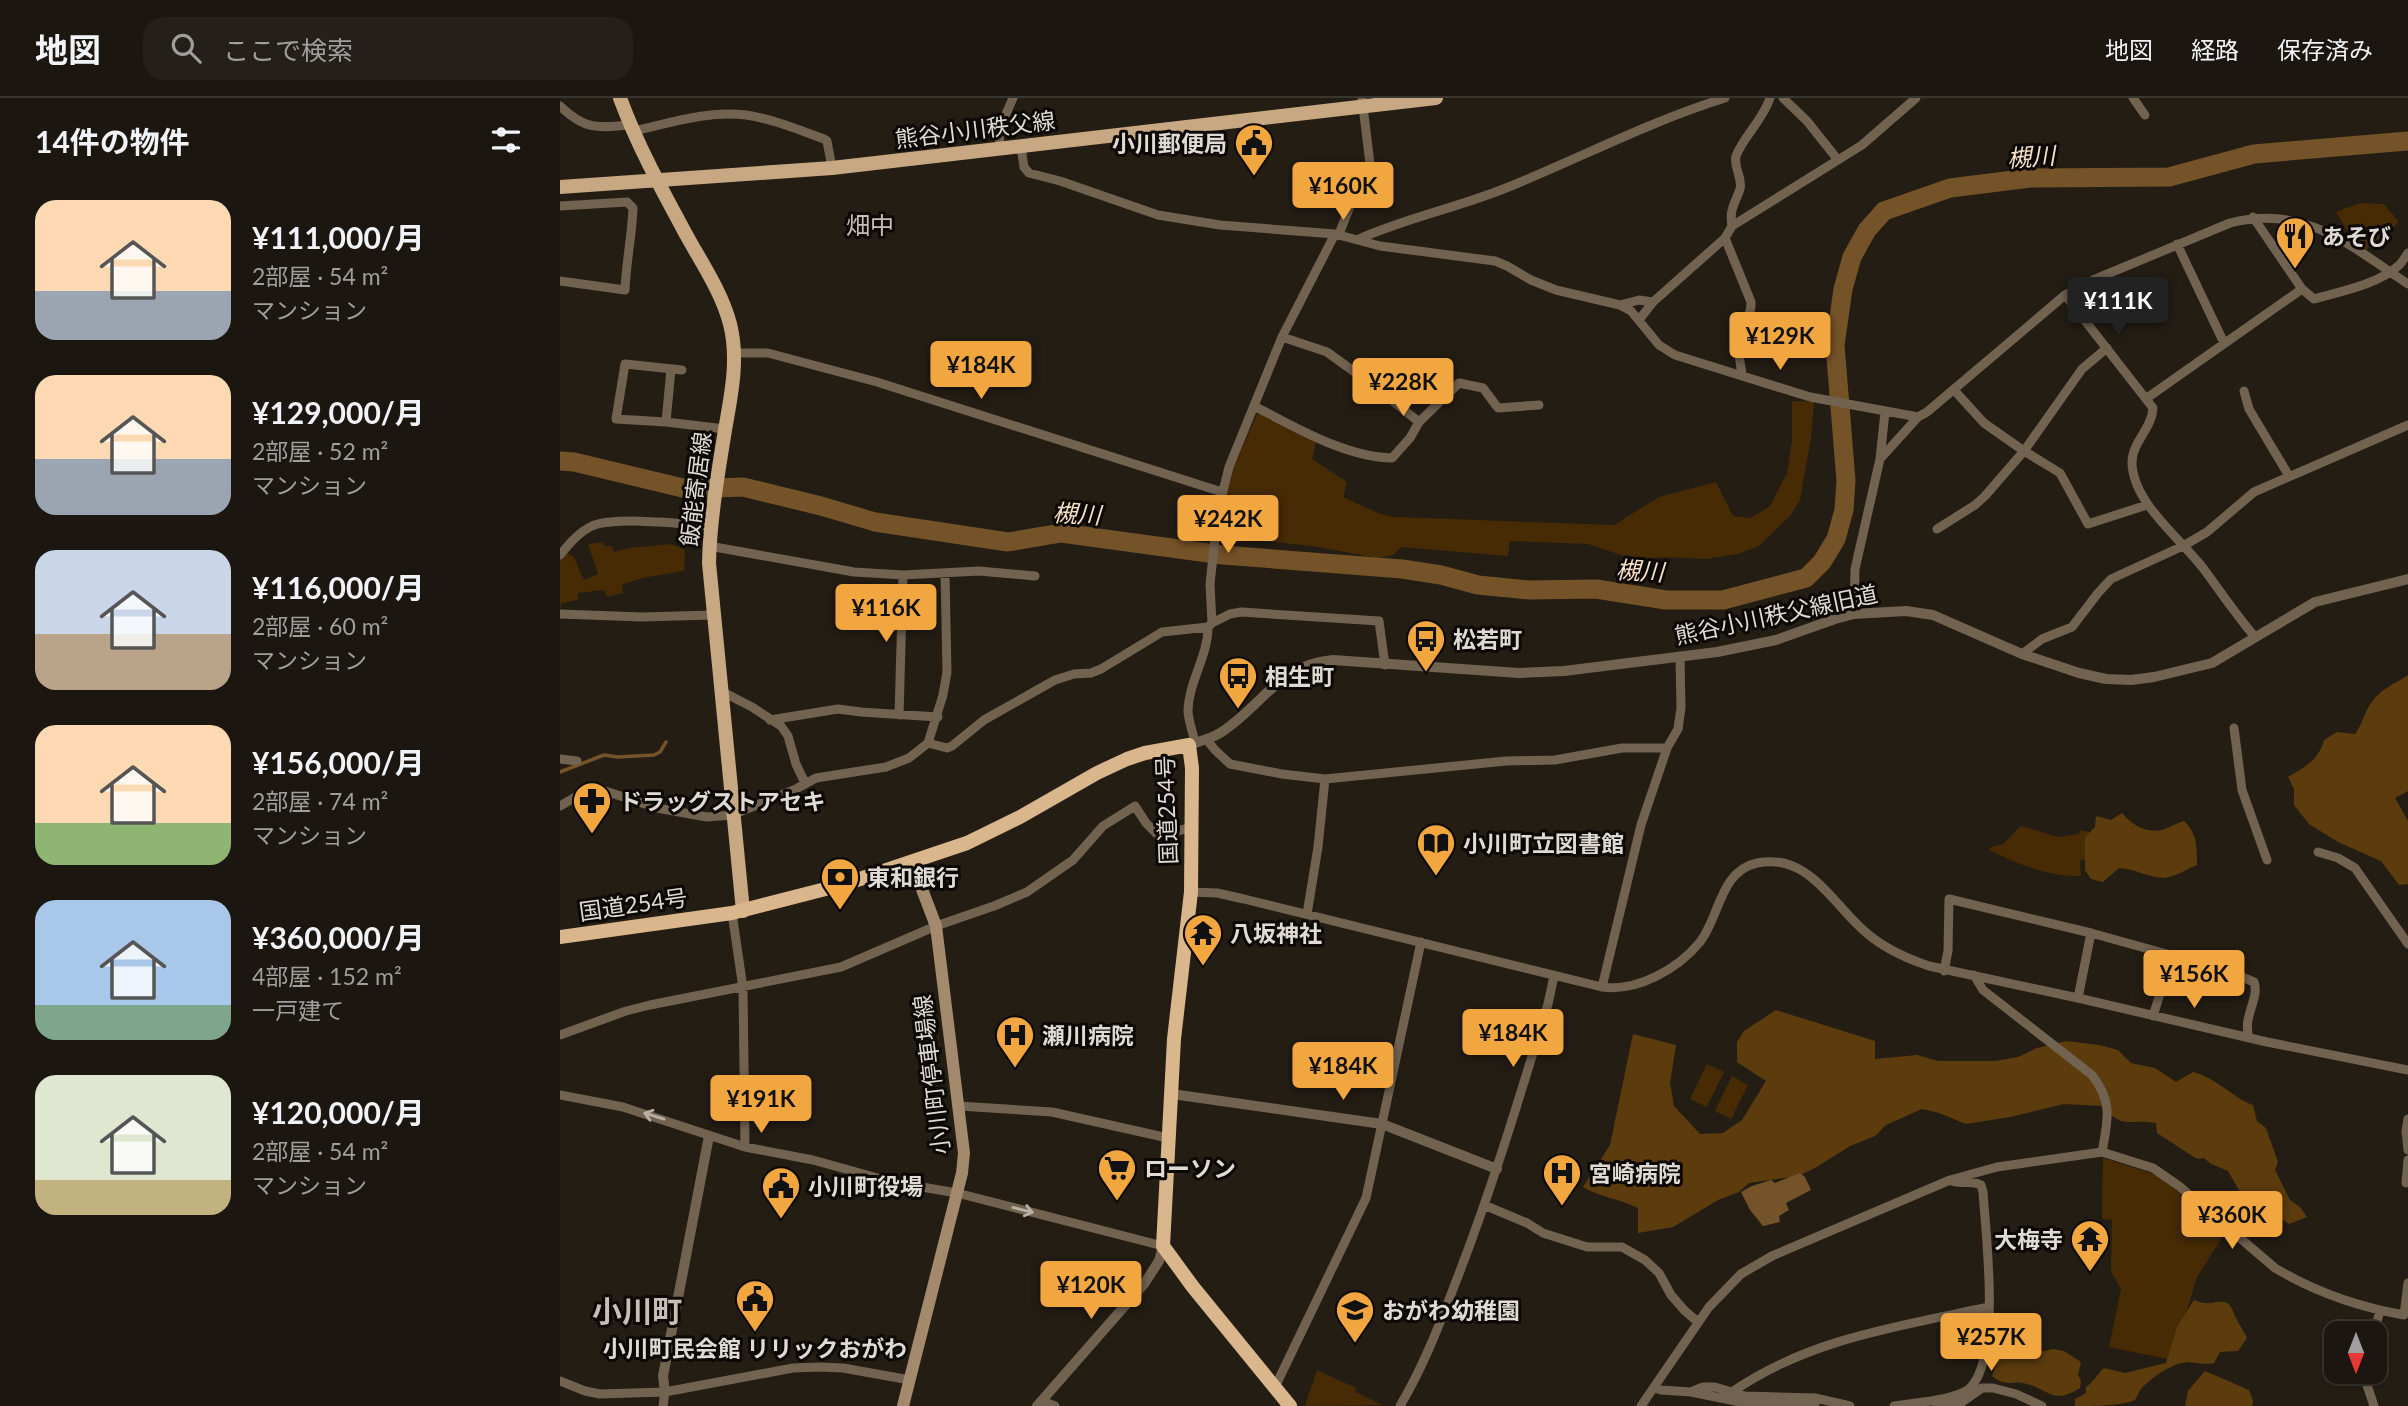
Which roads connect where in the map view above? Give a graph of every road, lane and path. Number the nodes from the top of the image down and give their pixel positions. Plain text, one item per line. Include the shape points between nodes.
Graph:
1 (620, 98) edge
2 (1013, 98) edge
3 (1436, 98) edge
4 (1725, 98) edge
5 (1770, 98) edge
6 (1783, 98) edge
7 (1916, 98) edge
8 (2133, 98) edge
9 (1363, 103) edge
10 (560, 106) edge
11 (2145, 115) dead end
12 (632, 128) junction
13 (1021, 147) junction
14 (1000, 149) junction
15 (1838, 160) junction
16 (832, 168) junction
17 (658, 182) junction
18 (560, 187) edge
19 (560, 206) edge
20 (2253, 217) junction
21 (1732, 226) junction
22 (1337, 234) junction
23 (1725, 238) junction
24 (1359, 239) junction
25 (2177, 244) junction
26 (2408, 253) edge
27 (2390, 272) junction
28 (560, 281) edge
29 (2408, 284) edge
30 (2302, 289) junction
31 (2065, 295) junction
32 (1653, 302) junction
33 (1620, 305) junction
34 (1639, 320) junction
35 (1282, 337) junction
36 (2224, 343) junction
37 (2108, 348) junction
38 (734, 353) junction
39 (671, 369) junction
40 (682, 370) dead end
41 (1742, 374) junction
42 (1954, 390) junction
43 (2244, 391) dead end
44 (2147, 398) junction
45 (1539, 405) dead end
46 (1254, 406) junction
47 (1885, 412) junction
48 (1918, 417) junction
49 (666, 422) junction
50 (1419, 422) junction
51 (2408, 425) edge
52 (725, 429) junction
53 (2024, 451) junction
54 (1880, 459) junction
55 (2288, 476) junction
56 (1222, 492) junction
57 (2147, 505) junction
58 (713, 520) junction
59 (1937, 529) dead end
60 (709, 546) junction
61 (2183, 546) junction
62 (560, 555) edge
63 (946, 574) junction
64 (903, 575) junction
65 (1035, 576) dead end
66 (2408, 579) edge
67 (560, 614) edge
68 (1854, 614) junction
69 (713, 615) junction
70 (1210, 625) junction
71 (2255, 637) junction
72 (2022, 654) junction
73 (1680, 657) junction
74 (1385, 665) junction
75 (721, 691) junction
76 (899, 715) junction
77 (938, 717) junction
78 (770, 720) junction
79 (2234, 728) dead end
80 (1197, 742) junction
81 (928, 743) junction
82 (1667, 748) junction
83 (560, 759) edge
84 (577, 761) dead end
85 (1325, 779) junction
86 (804, 783) junction
87 (560, 806) edge
88 (732, 815) junction
89 (1190, 828) junction
90 (2318, 852) dead end
91 (2267, 860) dead end
92 (912, 863) junction
93 (1191, 892) junction
94 (737, 912) junction
95 (1307, 914) junction
96 (936, 926) junction
97 (2091, 933) junction
98 (560, 937) edge
99 (1420, 942) junction
100 (2408, 944) edge
101 (2174, 956) junction
102 (1944, 971) junction
103 (1974, 975) junction
104 (1554, 976) junction
105 (1602, 987) junction
106 (743, 988) junction
107 (2078, 998) junction
108 (2153, 1016) junction
109 (560, 1035) edge
110 (2249, 1038) junction
111 (2408, 1070) edge
112 (1172, 1094) junction
113 (560, 1095) edge
114 (959, 1106) junction
115 (2408, 1119) edge
116 (1382, 1124) junction
117 (709, 1136) junction
118 (1168, 1138) junction
119 (745, 1147) junction
120 (2408, 1150) edge
121 (2102, 1152) junction
122 (2408, 1160) edge
123 (1497, 1169) junction
124 (2408, 1169) edge
125 (1950, 1180) junction
126 (2406, 1183) dead end
127 (957, 1194) junction
128 (1484, 1205) junction
129 (1163, 1246) junction
130 (2408, 1283) edge
131 (1989, 1307) junction
132 (2380, 1311) junction
133 (2377, 1321) edge
134 (1698, 1322) junction
135 (910, 1380) junction
136 (560, 1381) edge
137 (2367, 1384) edge
138 (1275, 1387) junction
139 (1655, 1388) junction
140 (665, 1392) junction
141 (1691, 1392) junction
142 (1732, 1392) junction
143 (1040, 1404) edge
144 (663, 1406) edge
145 (903, 1406) edge
146 (1055, 1406) edge
147 (1290, 1406) edge
148 (1400, 1406) edge
149 (1642, 1406) edge
150 (1815, 1406) edge
151 (1850, 1406) edge
152 (1894, 1406) edge
153 (1937, 1406) edge
154 (2042, 1406) edge
155 (2374, 1406) edge

1 - 12 main road, 飯能寄居線
2 - 14 street via 999,130
3 - 9 main road, 熊谷小川秩父線
4 - 24 street via 1508,188
5 - 21 street via 1737,154 1741,180 1730,214
6 - 15 street
7 - 15 street
8 - 11 street
9 - 13 main road, 熊谷小川秩父線
9 - 22 street via 1370,164
10 - 12 street via 584,125
12 - 16 street via 704,116 743,115 774,121 824,139
12 - 17 main road, 飯能寄居線
13 - 14 main road, 熊谷小川秩父線
13 - 22 street via 1029,173 1158,215
14 - 16 main road, 熊谷小川秩父線
15 - 21 street
16 - 17 main road, 熊谷小川秩父線
17 - 18 main road, 熊谷小川秩父線
17 - 38 main road, 飯能寄居線 via 718,292 731,325
19 - 28 street via 627,202 633,208 625,290
20 - 25 street
20 - 27 street via 2308,223
20 - 30 street
21 - 23 street
22 - 24 street
22 - 35 street
23 - 32 street
23 - 41 street via 1752,310 1741,334
24 - 33 street via 1494,261 1556,290
25 - 31 street
25 - 36 street
26 - 27 street
27 - 29 street
27 - 30 street via 2314,299
30 - 36 street
31 - 37 street
31 - 42 street
32 - 33 street
32 - 34 street
33 - 34 street
34 - 41 street via 1659,345 1675,355
35 - 46 street
35 - 50 street via 1326,352
36 - 44 street
37 - 44 street
37 - 53 street via 2082,369
38 - 52 main road, 飯能寄居線
38 - 56 street via 768,354 877,382
39 - 40 street
39 - 49 street
39 - 49 street via 625,364 617,419
41 - 47 street via 1810,397
42 - 48 street
42 - 53 street via 1984,423
43 - 55 street via 2249,409
44 - 57 street via 2153,408 2152,419 2133,454 2132,466
45 - 50 street via 1498,408 1483,388 1459,383
46 - 50 street via 1318,438 1377,458 1392,458
46 - 56 street
47 - 48 street
47 - 54 street
48 - 54 street
49 - 52 street
51 - 55 street
52 - 58 main road, 飯能寄居線
53 - 57 street via 2060,473 2088,524
53 - 59 street via 1975,505
54 - 68 street via 1855,569
55 - 61 street via 2254,492
56 - 70 street via 1210,584
57 - 61 street
58 - 60 main road, 飯能寄居線
58 - 62 street via 604,523 582,533
60 - 64 street via 854,572
60 - 69 main road, 飯能寄居線
61 - 71 street
61 - 72 street via 2111,579 2072,627 2042,639
63 - 64 street
63 - 65 street via 979,571
63 - 77 street via 947,672
64 - 76 street
66 - 71 street, 熊谷小川秩父線旧道 via 2315,602
67 - 69 street
68 - 72 street, 熊谷小川秩父線旧道 via 1923,612
68 - 73 street, 熊谷小川秩父線旧道 via 1776,640
69 - 75 main road, 飯能寄居線
70 - 74 street via 1241,612 1379,621
70 - 80 street via 1189,704
70 - 81 street via 1162,632 1101,669 1055,680 984,720 952,746
71 - 72 street, 熊谷小川秩父線旧道 via 2204,665 2131,680 2097,678
73 - 74 street, 熊谷小川秩父線旧道 via 1519,673
73 - 82 street via 1678,729
74 - 80 street, 熊谷小川秩父線旧道 via 1333,660 1298,668 1226,729
75 - 78 street
75 - 88 main road, 飯能寄居線
76 - 77 street
76 - 78 street via 838,709
77 - 81 street
78 - 86 street via 788,736
79 - 91 street via 2242,790
80 - 85 street via 1230,764
80 - 89 highway, 国道254号
80 - 92 highway, 国道254号 via 1111,765 989,833
81 - 86 street via 897,764
82 - 85 street via 1622,748 1555,760
82 - 105 street via 1632,856
83 - 84 street
85 - 95 street
86 - 88 street
87 - 88 street via 593,787 657,808 707,817
88 - 94 main road, 飯能寄居線
89 - 93 highway, 国道254号
89 - 96 street via 1158,835 1135,806 1103,827 1073,860 1027,892
90 - 100 street via 2356,868
92 - 94 highway, 国道254号
92 - 96 main road, 小川町停車場線
93 - 95 street via 1217,893
93 - 112 highway, 国道254号
94 - 98 highway, 国道254号
94 - 106 street
95 - 99 street
96 - 106 street via 841,967
96 - 114 main road, 小川町停車場線
97 - 101 street
97 - 102 street via 1949,899
97 - 107 street
99 - 104 street
99 - 116 street
101 - 108 street
101 - 110 street via 2254,982 2246,1025
102 - 103 street
102 - 105 street via 1905,958 1861,929 1803,871 1768,862 1745,867 1728,882 1700,941 1679,961 1632,987
103 - 107 street
103 - 121 street via 1983,990 2099,1084 2108,1118
104 - 105 street
104 - 123 street
106 - 109 street via 626,1011
106 - 119 street
107 - 108 street
108 - 110 street
110 - 111 street
112 - 116 street
112 - 118 highway, 国道254号
117 -> 113 street via 623,1107
114 - 118 street via 1061,1113
114 - 127 main road, 小川町停車場線 via 964,1153
115 - 120 street
116 - 123 street
116 - 138 street via 1366,1198
117 - 119 street
117 - 140 street via 663,1376
118 - 129 highway, 国道254号
119 - 127 street
121 - 125 street via 1997,1167
121 - 132 street via 2163,1173 2296,1281
122 - 124 street
123 - 128 street
124 - 126 street
125 - 131 street via 1981,1185
125 - 134 street via 1772,1256 1741,1274
127 -> 129 street
127 - 135 main road, 小川町停車場線
128 - 134 street via 1543,1233 1587,1247 1622,1247 1659,1273 1671,1295
128 - 148 street via 1431,1346
129 - 138 highway
129 - 143 street via 1144,1284
130 - 132 street via 2404,1315
131 - 142 street via 1830,1343 1759,1373
131 - 152 street via 1987,1351 1971,1388 1958,1395
132 - 133 street
134 - 139 street
135 - 140 street via 843,1368 793,1368
135 - 145 main road, 小川町停車場線
136 - 140 street via 600,1394
137 - 155 street
138 - 147 highway
139 - 141 street
139 - 149 street
140 - 144 street
141 - 142 street via 1703,1387
141 - 150 street via 1745,1403
142 - 151 street via 1815,1398
143 - 146 street
153 - 154 street via 1962,1402 1982,1388 1993,1388

